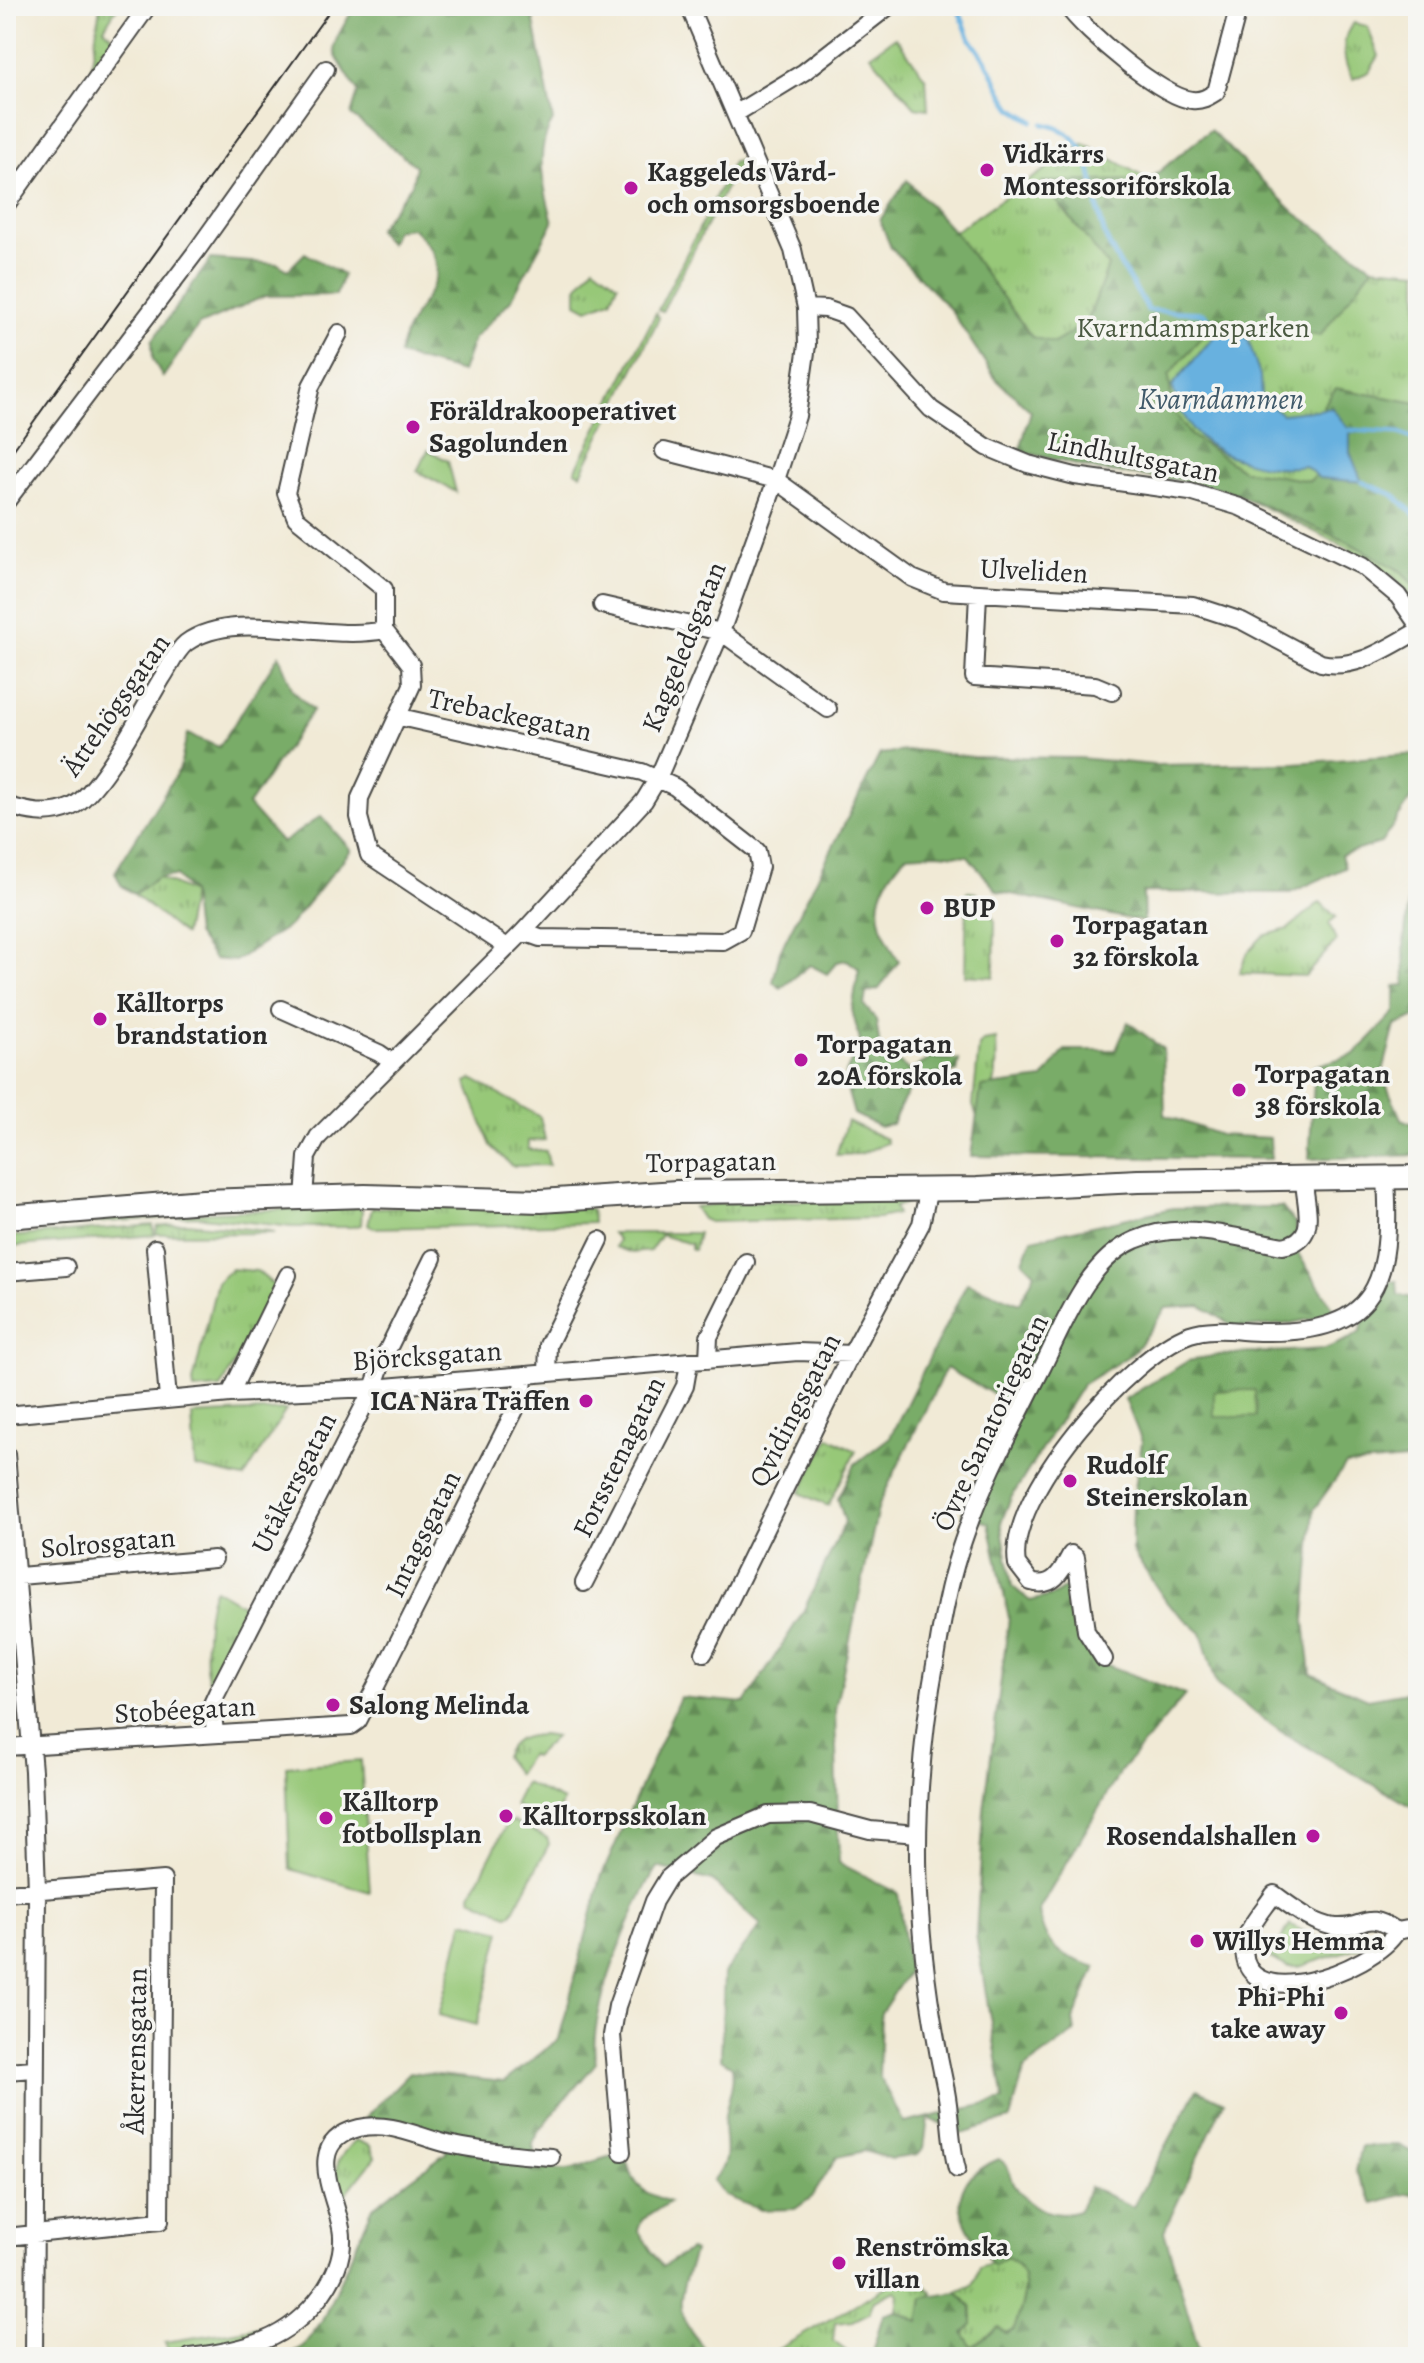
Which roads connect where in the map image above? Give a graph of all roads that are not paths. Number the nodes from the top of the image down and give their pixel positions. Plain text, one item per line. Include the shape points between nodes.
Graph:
1 (148, 6) edge
2 (689, 6) edge
3 (1067, 6) edge
4 (1239, 6) edge
5 (885, 7) edge
6 (326, 69) dead end
7 (735, 114) junction
8 (6, 205) edge
9 (806, 308) junction
10 (339, 333) dead end
11 (664, 451) dead end
12 (776, 480) junction
13 (6, 502) edge
14 (978, 594) junction
15 (602, 605) dead end
16 (1418, 628) edge
17 (384, 630) junction
18 (721, 632) junction
19 (1112, 692) dead end
20 (828, 709) dead end
21 (400, 717) junction
22 (658, 778) junction
23 (6, 805) edge
24 (523, 932) junction
25 (507, 947) junction
26 (281, 1009) dead end
27 (392, 1062) junction
28 (1418, 1177) edge
29 (1386, 1179) junction
30 (1304, 1180) junction
31 (929, 1189) junction
32 (304, 1198) junction
33 (6, 1217) edge
34 (600, 1240) dead end
35 (155, 1248) dead end
36 (433, 1258) dead end
37 (746, 1262) dead end
38 (66, 1267) dead end
39 (6, 1272) edge
40 (288, 1275) dead end
41 (852, 1354) junction
42 (708, 1360) junction
43 (689, 1363) junction
44 (547, 1373) junction
45 (524, 1375) junction
46 (373, 1388) junction
47 (230, 1394) junction
48 (168, 1399) junction
49 (6, 1415) edge
50 (6, 1454) edge
51 (214, 1559) dead end
52 (12, 1577) edge
53 (594, 1579) dead end
54 (704, 1653) dead end
55 (1104, 1659) dead end
56 (361, 1715) joint
57 (215, 1733) junction
58 (31, 1745) junction
59 (6, 1747) edge
60 (917, 1834) junction
61 (37, 1891) junction
62 (6, 1893) edge
63 (1418, 1927) edge
64 (1397, 1931) junction
65 (34, 2069) junction
66 (6, 2071) edge
67 (622, 2152) dead end
68 (551, 2157) dead end
69 (957, 2169) dead end
70 (32, 2234) junction
71 (6, 2237) edge
72 (34, 2357) edge
73 (190, 2357) edge

1 - 8 street
2 - 7 street, Kaggeledsgatan
3 - 4 street via 1106,48 1192,100 1216,92
5 - 7 street via 804,72
6 - 13 street via 195,253
7 - 9 street, Kaggeledsgatan via 793,250
9 - 12 street, Kaggeledsgatan via 799,404
9 - 16 street, Lindhultsgatan via 846,316 931,409 987,447 1049,470 1190,492 1240,507 1362,566 1398,596
10 - 17 street via 311,386 286,493 296,518 384,589
11 - 12 street, Ulveliden
12 - 14 street, Ulveliden via 912,578 944,591
12 - 18 street, Kaggeledsgatan
14 - 16 street, Ulveliden via 1193,605 1242,621 1333,666 1355,663
14 - 19 street via 974,677 1095,685
15 - 18 street
17 - 21 street via 411,665 412,685
17 - 23 street, Ättehögsgatan via 207,631 184,645 97,784 74,806 44,813
18 - 20 street
18 - 22 street, Kaggeledsgatan
21 - 22 street, Trebackegatan
21 - 25 street via 360,798 369,855
22 - 24 street, Kaggeledsgatan via 634,812
22 - 24 street, Trebackegatan via 757,851 760,867 741,931 723,941 540,938
24 - 25 street, Kaggeledsgatan
25 - 27 street, Kaggeledsgatan
26 - 27 street
27 - 32 street, Kaggeledsgatan via 318,1137 307,1157
28 - 29 street, Torpagatan
29 - 30 street, Torpagatan
29 - 55 street via 1387,1257 1376,1285 1358,1309 1319,1328 1194,1333 1177,1340 1126,1376 1048,1471 1021,1532 1017,1564 1031,1582 1044,1584 1057,1577 1071,1554 1076,1557 1086,1631
30 - 31 street, Torpagatan
30 - 60 street, Övre Sanatoriegatan via 1307,1225 1297,1244 1200,1231 1155,1232 1112,1253 1090,1278 1003,1445 962,1543 928,1699
31 - 32 street, Torpagatan via 677,1192 541,1201 415,1195
31 - 41 street, Qvidingsgatan via 921,1224
32 - 33 street, Torpagatan
34 - 44 street via 548,1345
35 - 48 street
36 - 46 street, Utåkersgatan
37 - 42 street via 709,1337
38 - 39 street
40 - 47 street
41 - 42 street, Björcksgatan via 826,1351
41 - 54 street, Qvidingsgatan
42 - 43 street, Björcksgatan
43 - 44 street, Björcksgatan
43 - 53 street, Forsstenagatan via 685,1386
44 - 45 street, Björcksgatan
45 - 46 street, Björcksgatan
45 - 56 street, Intagsgatan via 523,1394
46 - 47 street, Björcksgatan
46 - 57 street, Utåkersgatan via 217,1693 212,1704
47 - 48 street, Björcksgatan
48 - 49 street, Björcksgatan
50 - 52 street
51 - 52 street, Solrosgatan
52 - 58 street
56 - 57 street, Stobéegatan via 342,1729
57 - 58 street, Stobéegatan
58 - 59 street, Stobéegatan
58 - 61 street
60 - 67 street via 870,1830 810,1814 768,1815 716,1837 668,1878 654,1901 612,2035
60 - 69 street, Övre Sanatoriegatan via 921,1956
61 - 62 street
61 - 65 street
61 - 70 street, Åkerrensgatan via 163,1880 160,2221
63 - 64 street
64 - 64 street via 1380,1920 1325,1925 1274,1894 1245,1941 1246,1955 1253,1971 1279,1985 1299,1984 1359,1966 1389,1945
65 - 66 street
65 - 70 street
68 - 73 street via 504,2154 397,2128 351,2130 330,2152 326,2187 340,2221 341,2252 330,2282 309,2312 270,2341
70 - 71 street
70 - 72 street

